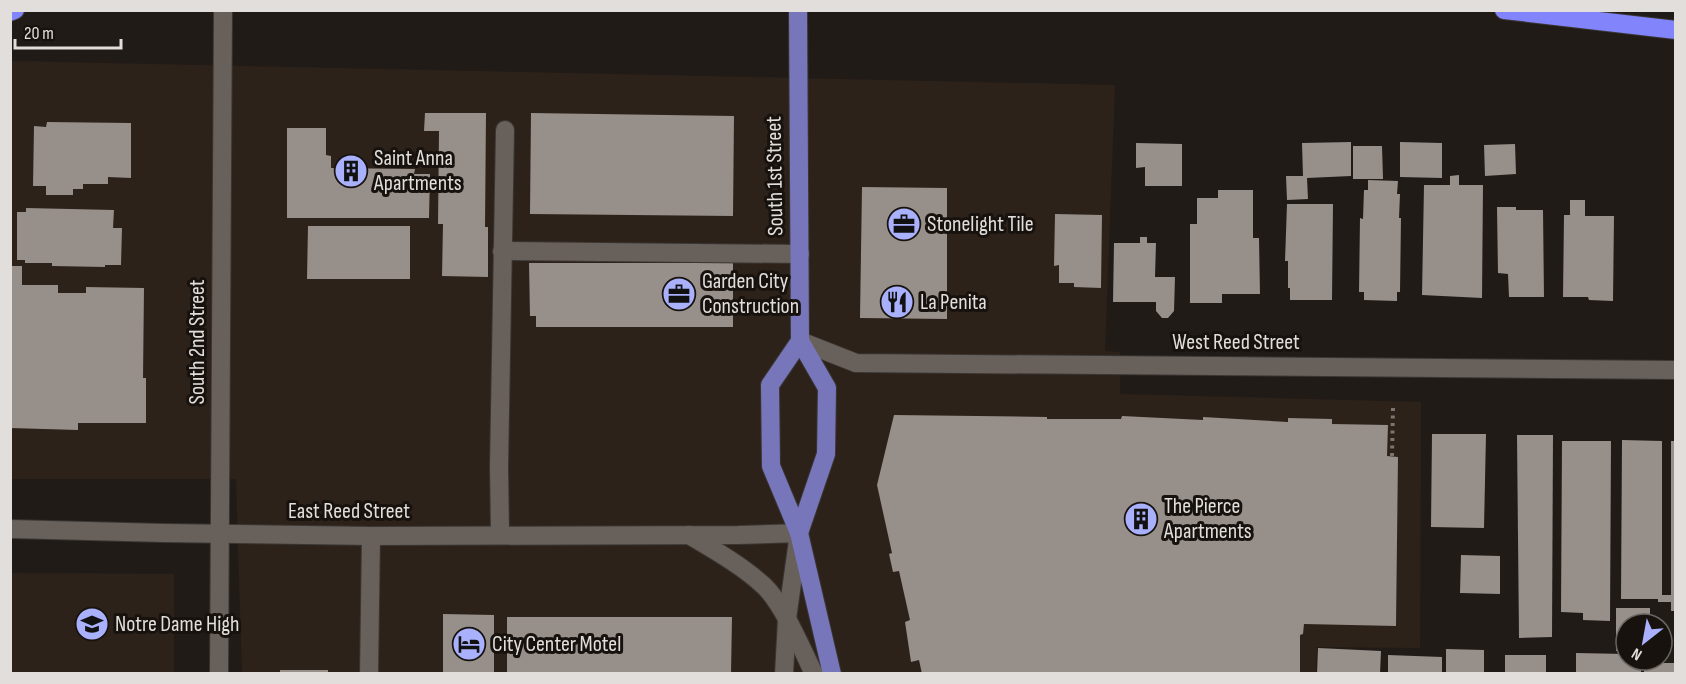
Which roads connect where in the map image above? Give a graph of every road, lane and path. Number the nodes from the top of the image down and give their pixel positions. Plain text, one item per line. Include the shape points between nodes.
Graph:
1 (223, 10) edge
2 (798, 10) edge
3 (1504, 10) edge
4 (1676, 30) edge
5 (505, 130) dead end
6 (502, 251) junction
7 (800, 254) junction
8 (800, 341) junction
9 (1676, 370) edge
10 (1393, 408) dead end
11 (1392, 456) dead end
12 (10, 529) edge
13 (221, 533) junction
14 (799, 533) junction
15 (500, 534) junction
16 (688, 535) junction
17 (371, 536) junction
18 (787, 619) junction
19 (219, 674) edge
20 (369, 674) edge
21 (784, 674) edge
22 (814, 674) edge
23 (832, 674) edge

1 - 13 street, South 2nd Street
2 - 7 main road, South 1st Street
3 - 4 highway
5 - 6 street
6 - 7 street
6 - 15 street
7 - 8 main road, South 1st Street
8 - 9 street, West Reed Street via 856,363
8 - 14 main road, South 1st Street via 826,388 826,454
8 - 14 main road via 770,385 771,466
10 - 11 path
12 - 13 street, East Reed Street
13 - 17 street, East Reed Street
13 - 19 street, South 2nd Street
14 - 16 street, East Reed Street
14 - 18 street, South 1st Street
14 - 23 main road
15 - 16 street, East Reed Street
15 - 17 street, East Reed Street
16 - 18 street, East Reed Street via 733,561 764,585
17 - 20 street
18 - 21 street, South 1st Street
18 - 22 street, East Reed Street

